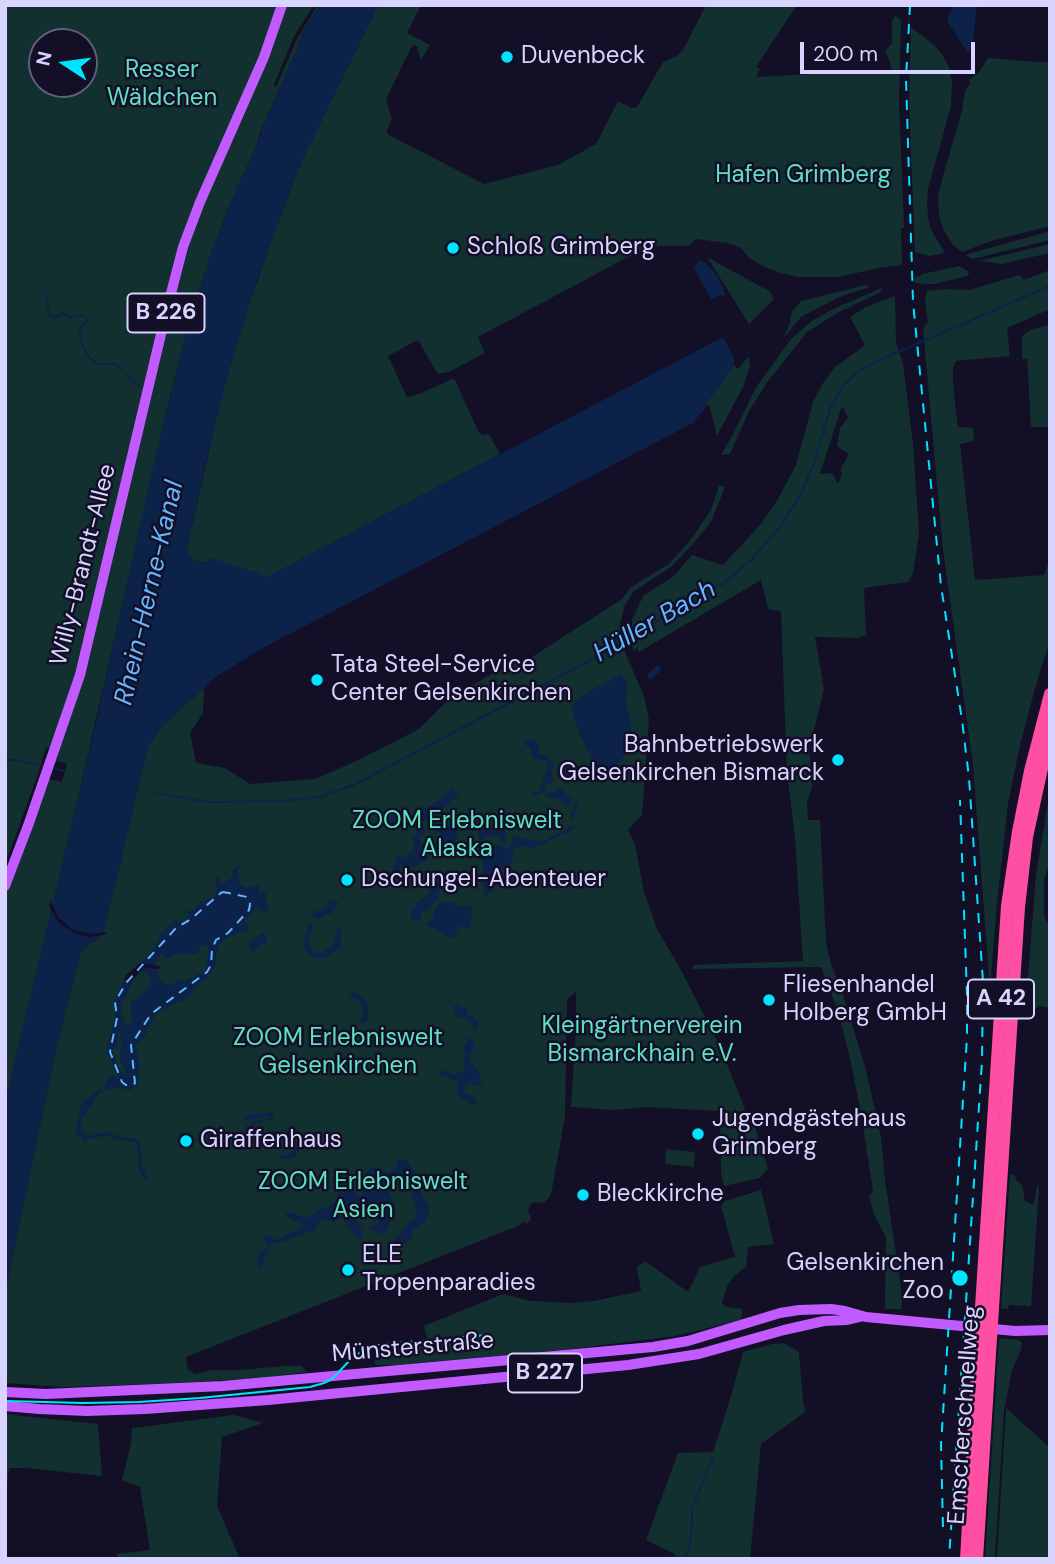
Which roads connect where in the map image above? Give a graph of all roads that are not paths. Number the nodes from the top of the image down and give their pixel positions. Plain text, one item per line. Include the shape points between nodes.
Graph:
1 (281, 8) edge
2 (1050, 694) edge
3 (1050, 733) edge
4 (5, 886) edge
5 (987, 1308) junction
6 (860, 1317) junction
7 (1050, 1330) edge
8 (985, 1337) junction
9 (5, 1392) edge
10 (5, 1406) edge
11 (966, 1559) edge
12 (977, 1559) edge

1 - 4 main road, Willy-Brandt-Allee / B 226 via 183,247 80,675
2 - 5 highway, Emscherschnellweg / A 42 via 1030,771 1007,906
3 - 5 highway, Emscherschnellweg / A 42 via 1027,837 1019,907
5 - 8 highway, Emscherschnellweg / A 42, bridge
6 - 7 main road, Münsterstraße / B 227
6 - 9 main road, Münsterstraße / B 227 via 831,1309 799,1310 653,1347 223,1386
6 - 10 main road, Münsterstraße / B 227 via 628,1365 145,1409
8 - 11 highway, Emscherschnellweg / A 42
8 - 12 highway, Emscherschnellweg / A 42

